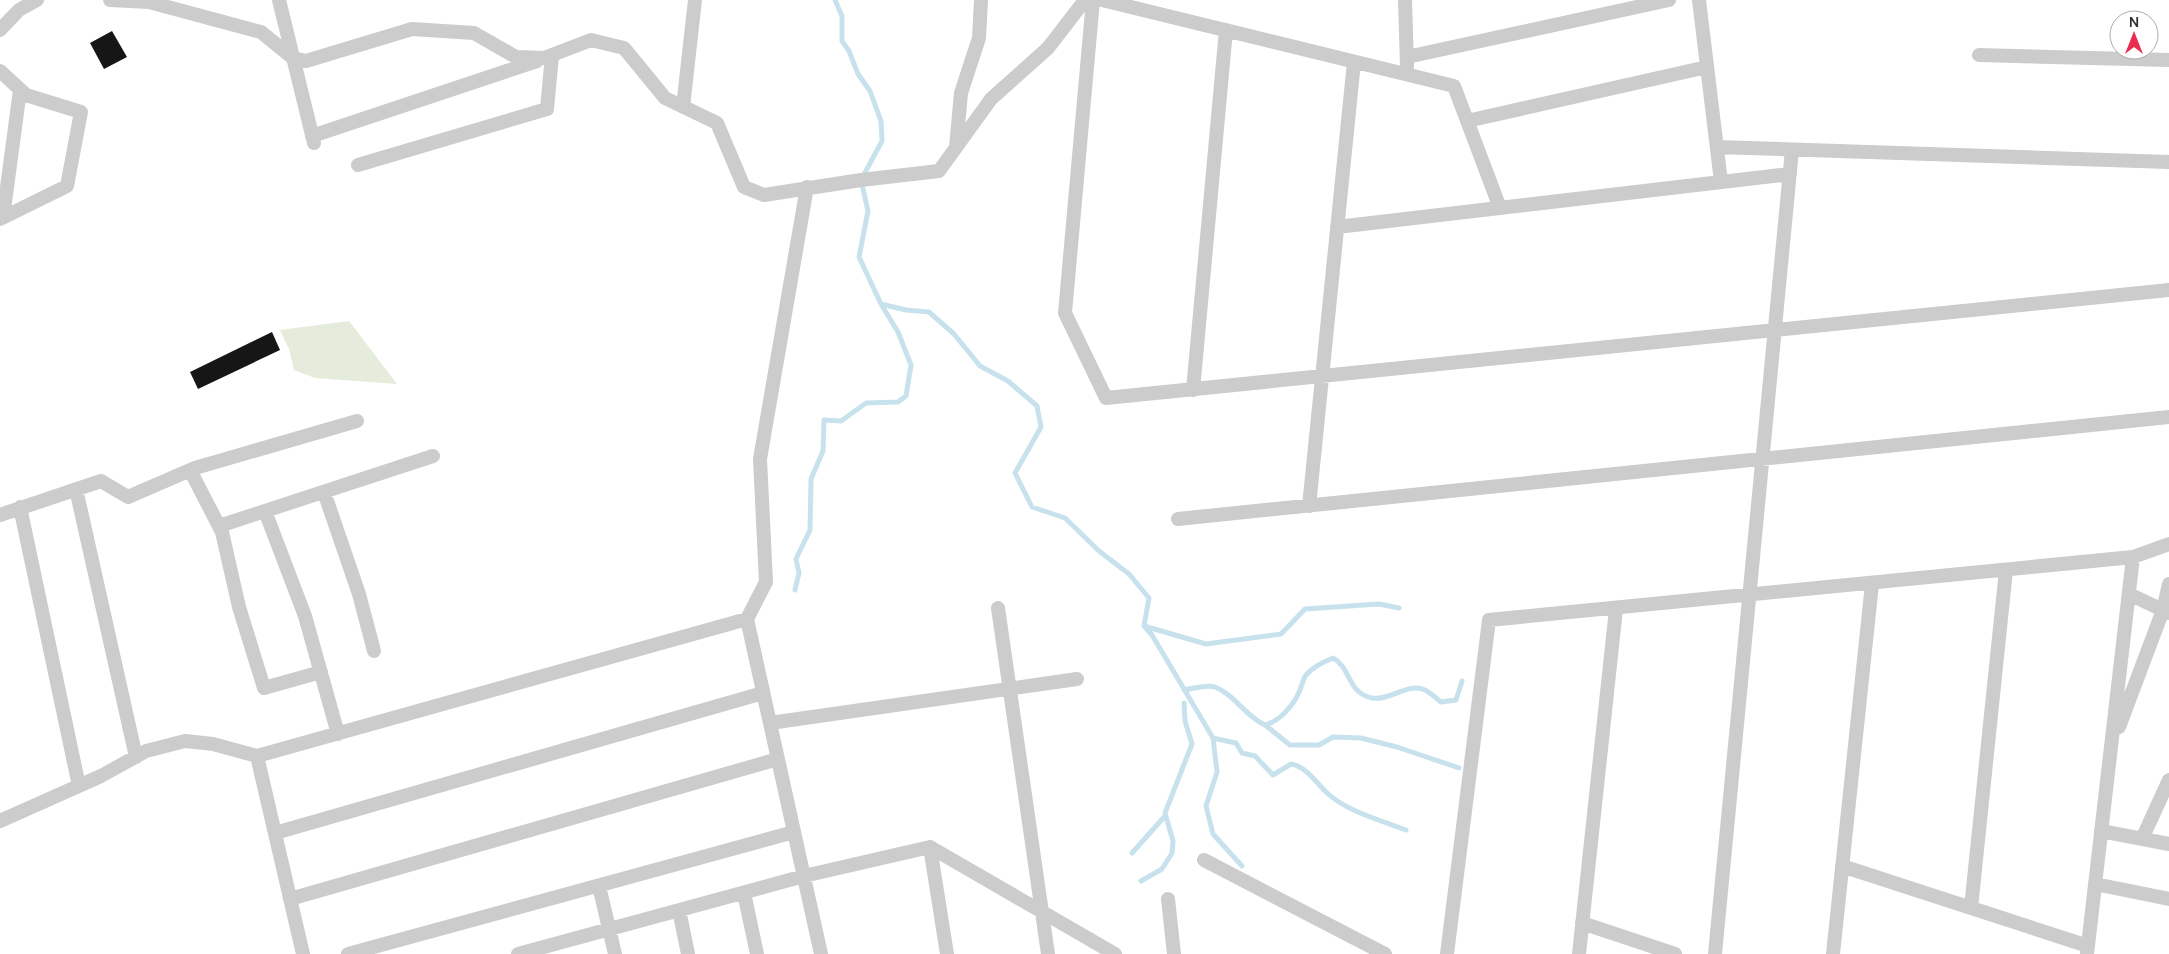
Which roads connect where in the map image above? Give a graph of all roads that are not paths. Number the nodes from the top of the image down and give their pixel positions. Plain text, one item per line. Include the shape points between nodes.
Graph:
1 (37, 0) edge
2 (110, 0) edge
3 (278, 0) edge
4 (695, 0) edge
5 (981, 0) edge
6 (1085, 0) edge
7 (1093, 0) edge
8 (1102, 0) edge
9 (1405, 0) edge
10 (1669, 0) edge
11 (1699, 0) edge
12 (0, 30) edge
13 (1226, 30) junction
14 (1979, 55) dead end
15 (548, 57) junction
16 (1407, 57) junction
17 (293, 58) junction
18 (2169, 60) edge
19 (1354, 62) junction
20 (1707, 67) junction
21 (0, 71) edge
22 (1408, 75) junction
23 (20, 90) junction
24 (683, 107) junction
25 (1467, 121) junction
26 (1717, 147) junction
27 (956, 148) junction
28 (1792, 150) junction
29 (2169, 162) edge
30 (358, 165) dead end
31 (1790, 174) junction
32 (1721, 182) junction
33 (807, 187) junction
34 (1500, 208) junction
35 (2, 218) edge
36 (1337, 227) junction
37 (2169, 290) edge
38 (1774, 331) junction
39 (1322, 376) junction
40 (1193, 390) junction
41 (2169, 417) edge
42 (357, 421) dead end
43 (432, 456) dead end
44 (1762, 459) junction
45 (190, 470) junction
46 (76, 489) junction
47 (324, 492) junction
48 (1309, 506) junction
49 (20, 507) junction
50 (265, 511) junction
51 (0, 515) edge
52 (1178, 519) dead end
53 (219, 526) junction
54 (2169, 544) edge
55 (2133, 557) junction
56 (2006, 570) junction
57 (1872, 584) junction
58 (2169, 584) edge
59 (2129, 594) junction
60 (1748, 596) junction
61 (998, 608) dead end
62 (1616, 609) junction
63 (2166, 612) edge
64 (746, 618) junction
65 (374, 651) dead end
66 (321, 672) junction
67 (1077, 679) dead end
68 (1010, 689) junction
69 (763, 694) junction
70 (770, 723) junction
71 (338, 734) junction
72 (2111, 746) junction
73 (257, 756) junction
74 (136, 757) junction
75 (778, 759) junction
76 (2169, 780) edge
77 (79, 786) junction
78 (0, 821) edge
79 (2102, 831) junction
80 (794, 832) junction
81 (275, 833) junction
82 (2142, 838) junction
83 (2169, 844) edge
84 (930, 847) junction
85 (1204, 860) dead end
86 (1842, 866) junction
87 (804, 876) junction
88 (2095, 884) junction
89 (599, 886) junction
90 (744, 893) junction
91 (290, 899) junction
92 (1168, 899) dead end
93 (2169, 899) edge
94 (1972, 908) junction
95 (679, 910) junction
96 (1042, 912) junction
97 (1582, 923) junction
98 (609, 929) junction
99 (2088, 950) edge
100 (303, 954) edge
101 (348, 954) edge
102 (518, 954) edge
103 (615, 954) edge
104 (688, 954) edge
105 (757, 954) edge
106 (821, 954) edge
107 (947, 954) edge
108 (1048, 954) edge
109 (1115, 954) edge
110 (1174, 954) edge
111 (1385, 954) edge
112 (1447, 954) edge
113 (1579, 954) edge
114 (1676, 954) edge
115 (1715, 954) edge
116 (1833, 954) edge

1 - 12 street via 19,10
2 - 17 street via 149,2 261,32
3 - 17 street
4 - 24 street
5 - 27 street via 979,38 961,93
6 - 27 street via 1048,48 991,100
7 - 40 street via 1065,313 1106,398
8 - 13 street
9 - 16 street
10 - 16 street
11 - 20 street
13 - 19 street
13 - 40 street
14 - 18 street
15 - 17 street via 516,57 474,33 412,29 306,61
15 - 17 street via 313,140
15 - 24 street via 591,40 624,48 665,98
15 - 30 street via 547,109
16 - 22 street
19 - 22 street
19 - 36 street
20 - 25 street
20 - 26 street
21 - 23 street
22 - 25 street via 1454,86
23 - 35 street
23 - 35 street via 26,95 81,112 67,186
24 - 33 street via 717,123 744,187 764,195
25 - 34 street
26 - 28 street
26 - 32 street
27 - 33 street via 939,171
28 - 29 street
28 - 31 street
31 - 32 street
31 - 38 street
32 - 34 street
33 - 64 street via 760,459 766,582
34 - 36 street
36 - 39 street
37 - 38 street
38 - 39 street
38 - 44 street
39 - 40 street
39 - 48 street
41 - 44 street
42 - 45 street
43 - 47 street
44 - 48 street
44 - 60 street
45 - 46 street via 128,497 101,481
45 - 53 street
46 - 49 street
46 - 74 street
47 - 50 street
47 - 65 street via 359,594
48 - 52 street
49 - 51 street
49 - 77 street
50 - 53 street
50 - 66 street via 306,616
53 - 66 street via 264,688
54 - 55 street
55 - 56 street
55 - 59 street
56 - 57 street
56 - 94 street
57 - 60 street
57 - 86 street
58 - 63 street
59 - 63 street
59 - 72 street
60 - 62 street
60 - 115 street
61 - 68 street
62 - 97 street
62 - 112 street via 1489,620
63 - 72 street
64 - 69 street
64 - 71 street
66 - 71 street
67 - 68 street
68 - 70 street
68 - 96 street
69 - 70 street
69 - 81 street
70 - 75 street
71 - 73 street
72 - 79 street
73 - 74 street via 213,744 185,741 146,751
73 - 81 street
74 - 77 street
75 - 80 street
75 - 91 street
76 - 82 street
77 - 78 street
79 - 82 street
79 - 88 street
80 - 87 street
80 - 89 street
81 - 91 street
82 - 83 street
84 - 87 street
84 - 96 street
84 - 107 street
85 - 111 street
86 - 94 street
86 - 116 street
87 - 90 street
87 - 106 street
88 - 93 street
88 - 99 street
89 - 98 street
89 - 101 street
90 - 95 street
90 - 105 street
91 - 100 street
92 - 110 street
94 - 99 street
95 - 98 street
95 - 104 street
96 - 108 street
96 - 109 street
97 - 113 street
97 - 114 street
98 - 102 street
98 - 103 street

